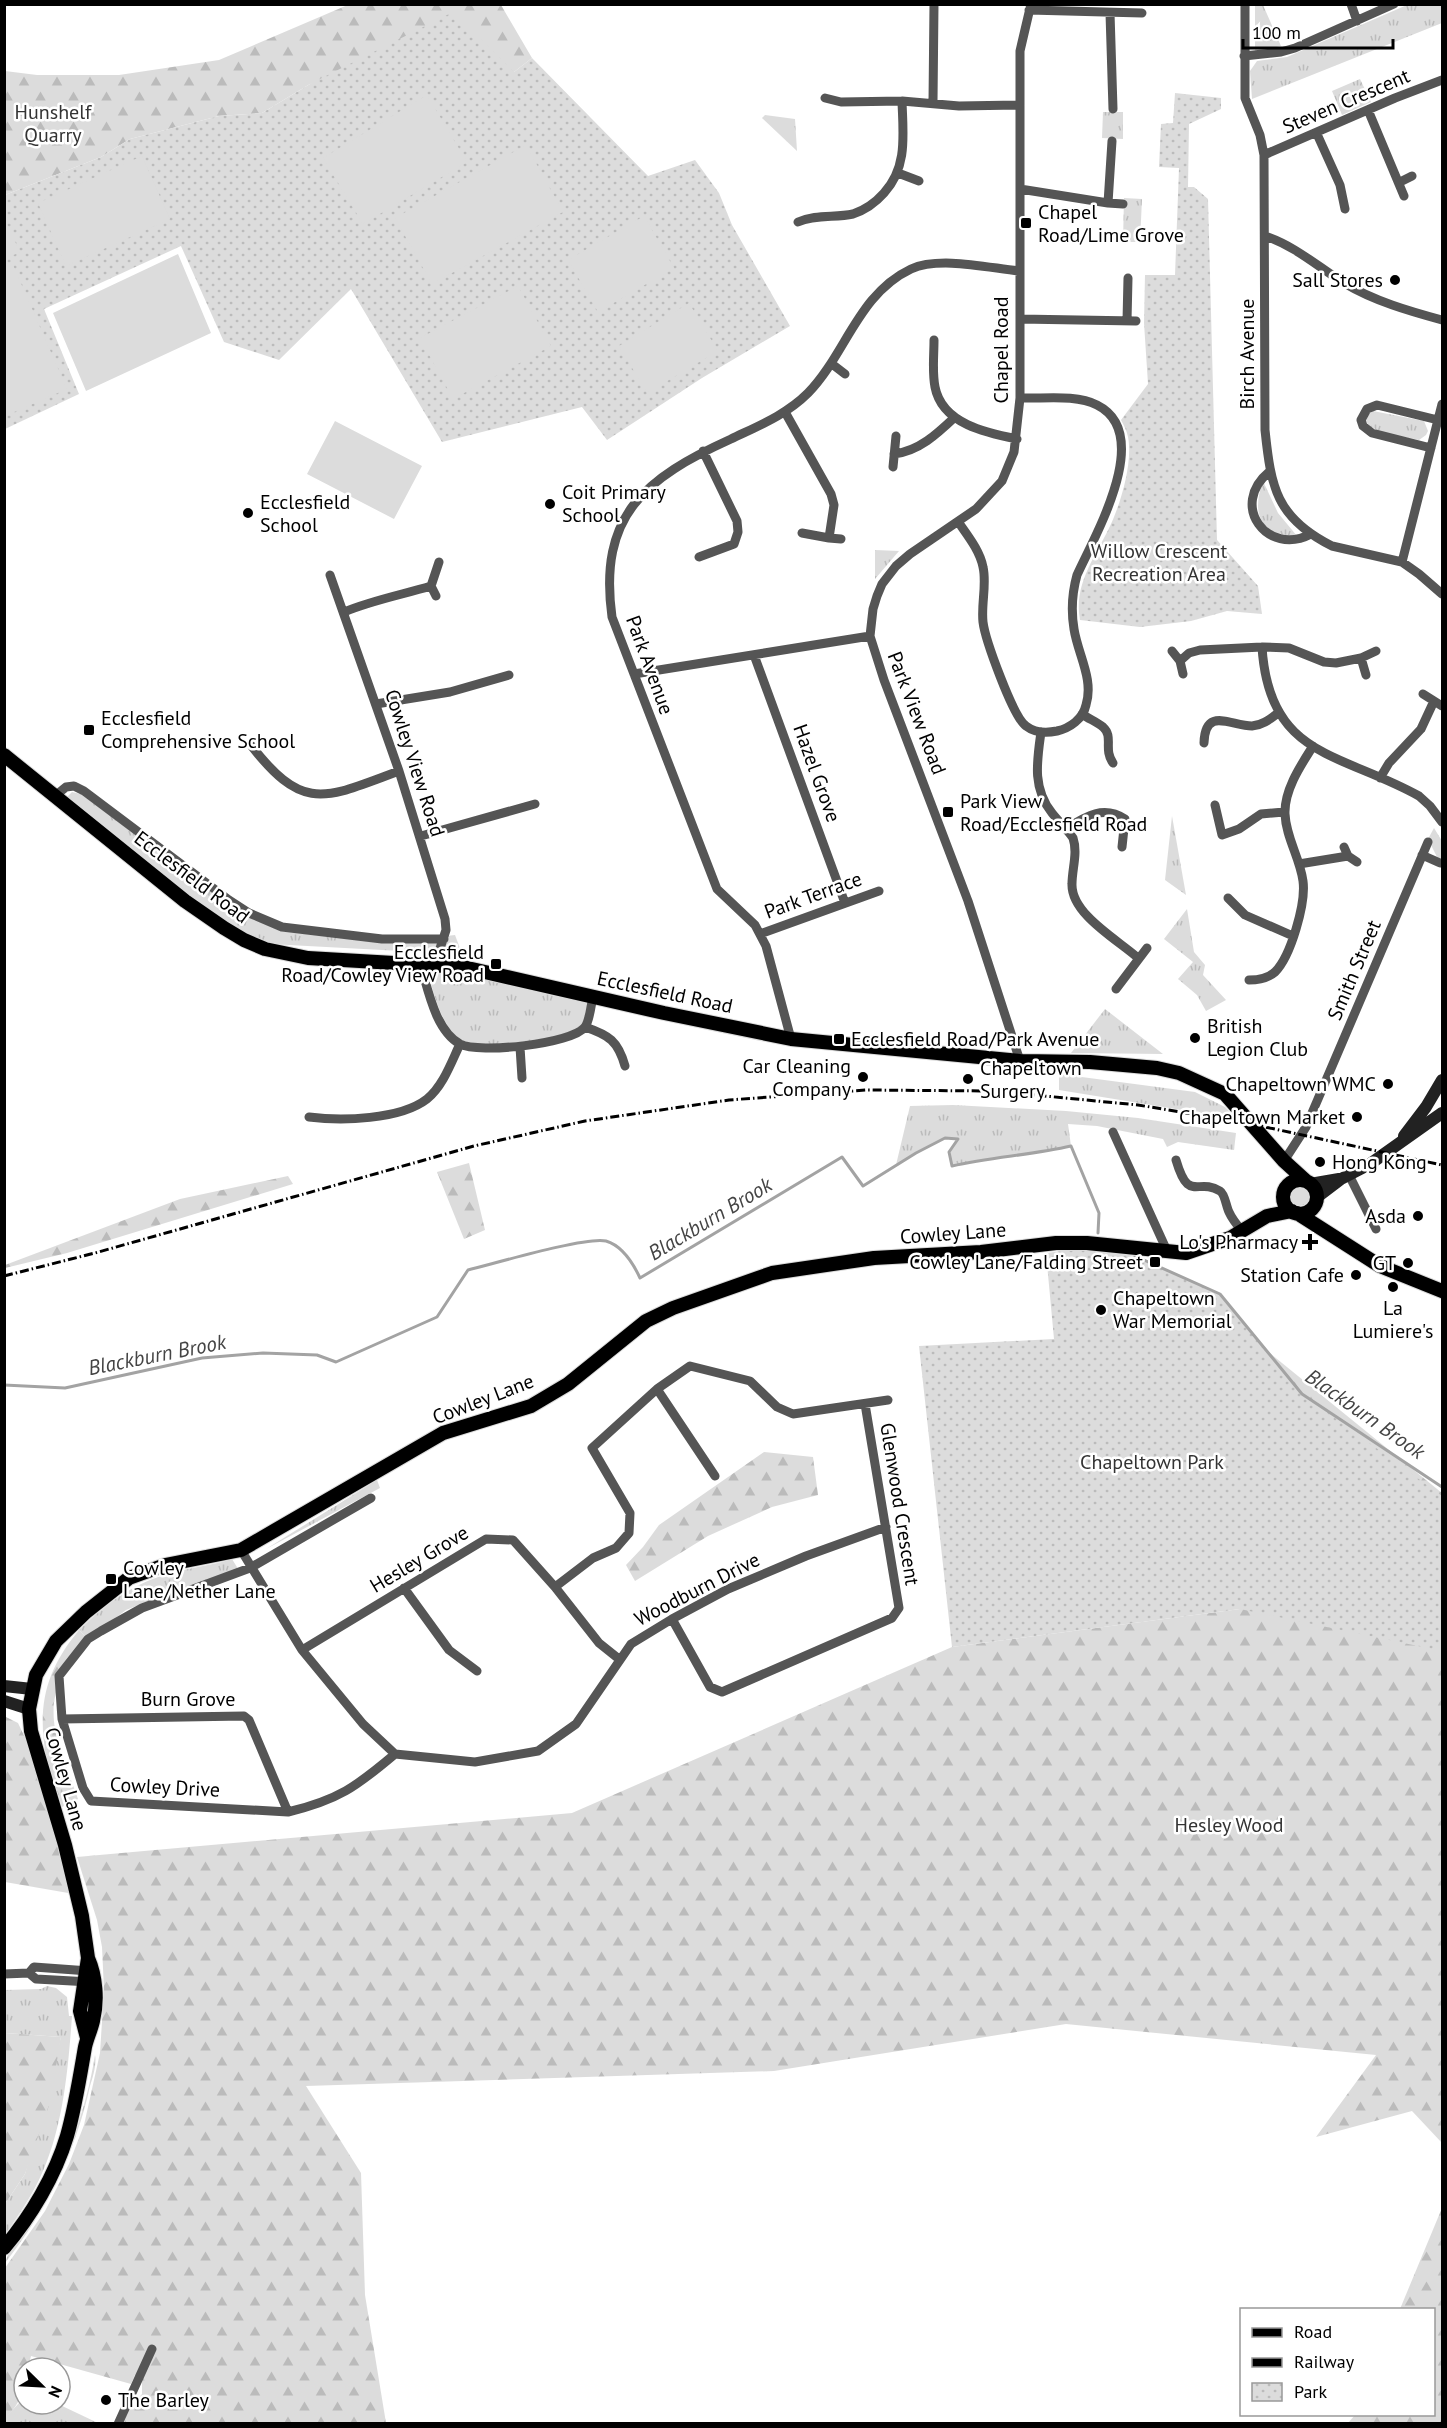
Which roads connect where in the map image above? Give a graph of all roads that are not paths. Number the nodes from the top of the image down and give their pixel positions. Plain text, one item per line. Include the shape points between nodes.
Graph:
1 (934, 4) edge
2 (1245, 4) edge
3 (1351, 4) edge
4 (1394, 4) edge
5 (1030, 7) edge
6 (1110, 13) junction
7 (1142, 14) dead end
8 (1358, 21) junction
9 (1245, 56) junction
10 (1443, 80) edge
11 (825, 98) dead end
12 (902, 100) junction
13 (933, 102) junction
14 (1020, 105) junction
15 (1113, 108) dead end
16 (1368, 110) junction
17 (1317, 134) junction
18 (1112, 141) dead end
19 (1264, 155) junction
20 (898, 173) junction
21 (1412, 176) dead end
22 (920, 181) dead end
23 (1400, 182) junction
24 (1020, 189) junction
25 (1404, 196) dead end
26 (1108, 203) junction
27 (1123, 204) dead end
28 (1345, 209) dead end
29 (798, 222) dead end
30 (1265, 236) junction
31 (1020, 271) junction
32 (1128, 278) dead end
33 (1020, 319) junction
34 (1443, 320) edge
35 (934, 340) dead end
36 (832, 364) junction
37 (845, 374) dead end
38 (1020, 398) junction
39 (1443, 404) edge
40 (785, 412) junction
41 (955, 417) junction
42 (1438, 420) junction
43 (896, 436) dead end
44 (1017, 440) junction
45 (1431, 448) junction
46 (703, 451) junction
47 (894, 454) junction
48 (893, 467) dead end
49 (1269, 472) junction
50 (959, 523) junction
51 (802, 533) dead end
52 (1311, 534) junction
53 (829, 538) junction
54 (842, 539) dead end
55 (699, 558) dead end
56 (439, 561) dead end
57 (1402, 562) junction
58 (330, 575) dead end
59 (431, 586) junction
60 (1443, 594) edge
61 (436, 596) dead end
62 (344, 612) junction
63 (870, 636) junction
64 (1262, 647) junction
65 (1172, 651) dead end
66 (1376, 651) dead end
67 (754, 655) junction
68 (1361, 658) junction
69 (1180, 661) junction
70 (634, 674) junction
71 (1183, 674) dead end
72 (509, 675) dead end
73 (1366, 675) dead end
74 (1424, 694) dead end
75 (376, 704) junction
76 (1438, 704) edge
77 (1278, 713) junction
78 (1083, 714) junction
79 (1041, 732) junction
80 (1204, 743) dead end
81 (250, 744) dead end
82 (1313, 746) junction
83 (4, 755) edge
84 (1113, 763) dead end
85 (399, 771) junction
86 (1380, 778) junction
87 (55, 796) junction
88 (535, 804) dead end
89 (1215, 805) dead end
90 (1284, 812) junction
91 (1442, 819) edge
92 (1067, 828) junction
93 (421, 837) junction
94 (1428, 842) dead end
95 (1122, 847) dead end
96 (1422, 855) junction
97 (1357, 862) dead end
98 (1440, 863) dead end
99 (1299, 864) junction
100 (879, 891) dead end
101 (1228, 898) dead end
102 (845, 903) junction
103 (760, 934) junction
104 (1293, 936) junction
105 (444, 939) junction
106 (1147, 948) dead end
107 (1138, 958) junction
108 (420, 963) junction
109 (435, 964) junction
110 (1249, 980) dead end
111 (1116, 989) dead end
112 (593, 996) junction
113 (585, 1027) junction
114 (791, 1039) junction
115 (460, 1044) junction
116 (520, 1047) junction
117 (1020, 1061) junction
118 (625, 1066) dead end
119 (522, 1080) dead end
120 (1442, 1080) edge
121 (1443, 1091) edge
122 (1443, 1113) edge
123 (309, 1117) dead end
124 (1113, 1132) dead end
125 (1400, 1142) junction
126 (1176, 1160) dead end
127 (1284, 1161) junction
128 (1345, 1177) junction
129 (1308, 1182) junction
130 (1285, 1190) junction
131 (1316, 1201) junction
132 (1294, 1212) junction
133 (1267, 1216) junction
134 (1376, 1229) dead end
135 (1242, 1231) junction
136 (1330, 1232) junction
137 (1168, 1252) junction
138 (1443, 1291) edge
139 (657, 1389) junction
140 (888, 1400) dead end
141 (865, 1404) junction
142 (715, 1476) dead end
143 (371, 1498) dead end
144 (886, 1527) junction
145 (241, 1550) junction
146 (250, 1568) junction
147 (555, 1587) junction
148 (404, 1588) junction
149 (672, 1619) junction
150 (302, 1650) junction
151 (619, 1659) junction
152 (477, 1671) dead end
153 (4, 1686) edge
154 (32, 1689) junction
155 (4, 1701) edge
156 (29, 1709) junction
157 (62, 1719) junction
158 (395, 1754) junction
159 (288, 1812) junction
160 (89, 1973) junction
161 (4, 1974) edge
162 (4, 2248) edge
163 (152, 2349) dead end
164 (118, 2424) edge

1 - 13 street
2 - 9 street, Birch Avenue
3 - 8 street
4 - 8 street
5 - 6 street
5 - 14 street, Chapel Road via 1020,51
6 - 7 street
6 - 15 street
8 - 9 street via 1281,52
9 - 19 street, Birch Avenue via 1245,98
10 - 16 street, Steven Crescent
11 - 12 street via 842,102
12 - 13 street
12 - 20 street via 904,142
13 - 14 street via 959,106
14 - 24 street, Chapel Road
16 - 17 street, Steven Crescent
16 - 23 street
17 - 19 street, Steven Crescent
17 - 28 street via 1340,185
18 - 26 street
19 - 30 street, Birch Avenue
20 - 22 street
20 - 29 street via 879,198 862,210
21 - 23 street
23 - 25 street
24 - 26 street
24 - 31 street, Chapel Road
26 - 27 street
30 - 34 street via 1293,248 1354,288
30 - 49 street, Birch Avenue via 1265,430
31 - 33 street, Chapel Road
31 - 36 street, Park Avenue via 944,264 913,268 893,279 869,302
32 - 33 street via 1132,321
33 - 38 street, Chapel Road
35 - 41 street via 935,390 940,402
36 - 37 street
36 - 40 street, Park Avenue via 809,392
38 - 44 street, Chapel Road
38 - 78 street via 1096,404 1111,416 1120,434 1112,499 1073,588 1074,630 1088,685
39 - 42 street
40 - 46 street, Park Avenue
40 - 53 street via 831,494 834,505
41 - 44 street via 984,431
41 - 47 street via 923,444
42 - 45 street
42 - 45 street via 1377,405 1367,409 1361,420 1372,433
43 - 47 street
44 - 50 street, Chapel Road via 1002,482
45 - 57 street
46 - 55 street via 737,521 738,532 734,544
46 - 70 street, Park Avenue via 662,475 642,494 625,518 612,553 612,617
47 - 48 street
49 - 52 street, Birch Avenue via 1280,502
49 - 52 street via 1254,489 1251,502 1256,520 1268,534 1289,541
50 - 63 street, Chapel Road via 910,554 889,575 873,609
50 - 79 street via 984,568 983,621 998,667 1018,717 1024,725
51 - 53 street
52 - 57 street, Birch Avenue via 1332,546
53 - 54 street
56 - 59 street
57 - 60 street, Birch Avenue
58 - 62 street, Cowley View Road
59 - 61 street
59 - 62 street via 376,599
62 - 75 street, Cowley View Road
63 - 67 street, Park View Road
63 - 117 street, Park View Road via 968,901
64 - 68 street via 1289,648 1324,662
64 - 69 street via 1200,650
64 - 77 street via 1266,682
65 - 69 street
66 - 68 street
67 - 70 street, Park View Road
67 - 102 street, Hazel Grove
68 - 73 street
69 - 71 street
70 - 103 street, Park Avenue via 717,889
72 - 75 street via 450,692
74 - 76 street
75 - 85 street, Cowley View Road
76 - 86 street
77 - 80 street via 1251,726 1215,720 1208,726
77 - 82 street
78 - 79 street via 1065,729
78 - 84 street via 1106,732 1107,755
79 - 92 street via 1039,790 1048,808
81 - 85 street via 278,777 309,794 341,792
82 - 86 street
82 - 90 street via 1293,782
83 - 87 main road, Ecclesfield Road
85 - 93 street, Cowley View Road
86 - 91 street via 1419,796
87 - 105 street, Ecclesfield Road via 66,786 84,791 229,900 282,927 382,939
87 - 108 main road, Ecclesfield Road via 185,901 244,940 308,958
88 - 93 street
89 - 90 street via 1222,834 1239,829 1261,814
90 - 99 street
92 - 95 street via 1089,815 1111,812 1125,819
92 - 107 street via 1076,845 1072,885 1076,904
93 - 105 street, Cowley View Road via 445,919
94 - 96 street, Smith Street
96 - 98 street
96 - 127 street, Smith Street via 1306,1127
97 - 99 street via 1346,851
99 - 104 street via 1304,902
100 - 102 street, Park Terrace
101 - 104 street via 1245,915
102 - 103 street, Park Terrace
103 - 114 street, Park Avenue
104 - 110 street via 1275,971
105 - 109 street, Cowley View Road
106 - 107 street
107 - 111 street
108 - 109 main road, Ecclesfield Road
108 - 115 street via 444,1028
109 - 112 main road, Ecclesfield Road
112 - 113 street
112 - 114 main road, Ecclesfield Road
113 - 116 street via 573,1036
113 - 118 street via 608,1036 621,1052
114 - 117 main road, Ecclesfield Road
115 - 116 street via 483,1049
115 - 123 street via 440,1085 426,1100 400,1112 363,1118
116 - 119 street
117 - 127 main road, Ecclesfield Road via 1090,1062 1179,1073 1225,1094
120 - 121 main road
120 - 125 main road
122 - 125 main road
124 - 137 street
125 - 128 main road
126 - 135 street via 1181,1177 1188,1184 1223,1193 1230,1215
127 - 129 main road, Ecclesfield Road
127 - 130 main road
128 - 129 main road
128 - 131 main road
128 - 134 street
129 - 130 main road via 1295,1181
129 - 131 main road via 1315,1190
130 - 132 main road via 1284,1203
130 - 133 main road, Cowley Lane
131 - 132 main road via 1307,1212
131 - 136 main road via 1320,1218
132 - 133 main road, Cowley Lane
132 - 136 main road
133 - 135 main road, Cowley Lane
135 - 137 main road, Cowley Lane via 1185,1253
136 - 138 main road via 1380,1266
137 - 145 main road, Cowley Lane via 1056,1243 874,1258 772,1273 646,1321 568,1384 531,1406 443,1433
139 - 141 street, Glenwood Crescent via 690,1366 750,1381 777,1407 793,1414
139 - 142 street
139 - 147 street, Glenwood Crescent via 592,1448 630,1513 629,1533 616,1548 594,1558
140 - 141 street, Glenwood Crescent
141 - 144 street, Glenwood Crescent
143 - 146 street, Cowley Drive
144 - 149 street, Woodburn Drive via 728,1589
144 - 149 street, Glenwood Crescent via 899,1608 892,1618 722,1692 710,1687
145 - 146 street
145 - 154 main road, Cowley Lane via 165,1565 129,1578 56,1641
146 - 150 street
146 - 157 street, Cowley Drive via 142,1608 88,1639 59,1676
147 - 148 street, Hesley Grove via 513,1540 486,1539
147 - 151 street, Hesley Grove via 599,1643
148 - 150 street, Hesley Grove
148 - 152 street via 449,1650
149 - 151 street, Woodburn Drive via 631,1644
150 - 158 street via 363,1724
151 - 158 street, Woodburn Drive via 576,1724 538,1751 476,1762
153 - 154 main road
154 - 156 main road, Cowley Lane
155 - 156 main road
156 - 160 main road, Cowley Lane via 31,1731 76,1888
157 - 159 street, Cowley Drive via 83,1788 91,1801
157 - 159 street, Burn Grove via 244,1716
158 - 159 street, Cowley Drive via 357,1786 320,1804
160 - 161 street via 36,1979 29,1973
160 - 162 main road, Cowley Lane via 80,2011 87,2038 67,2137 48,2182
163 - 164 street

